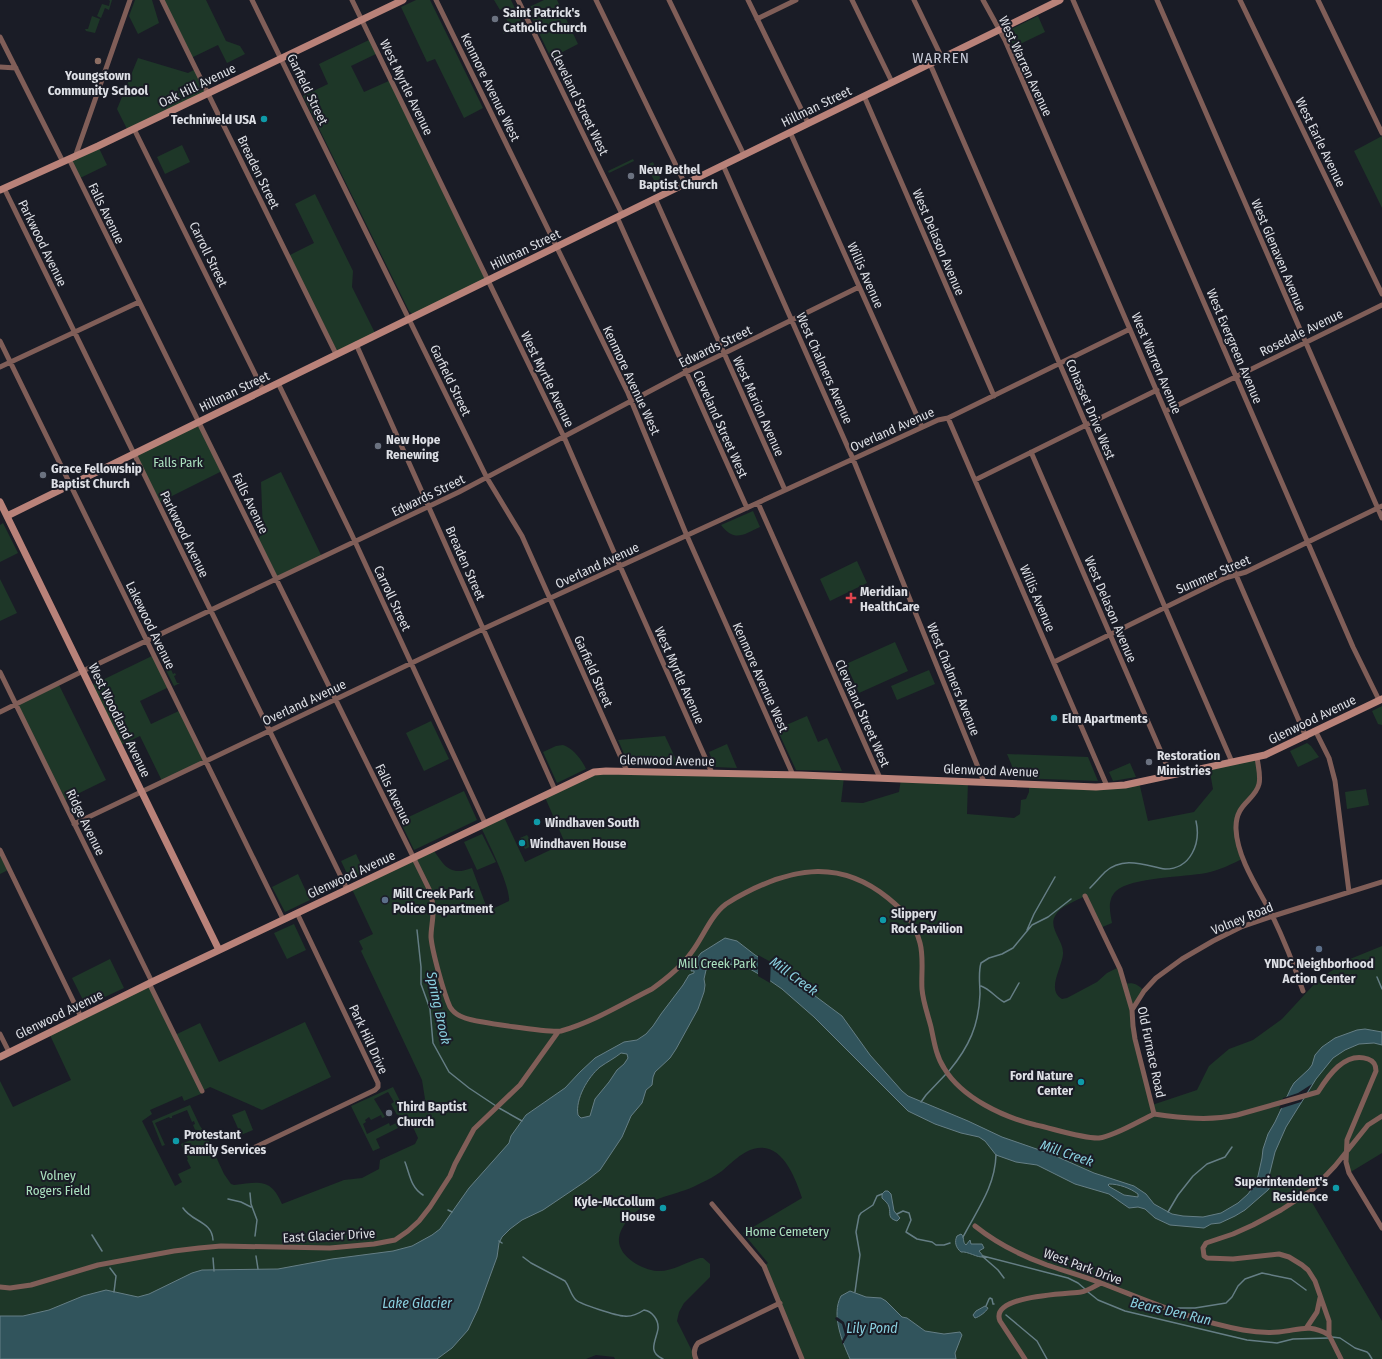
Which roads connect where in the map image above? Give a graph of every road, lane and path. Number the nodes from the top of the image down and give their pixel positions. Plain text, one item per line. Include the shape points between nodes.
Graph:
1 (130, 0) edge
2 (162, 0) edge
3 (252, 0) edge
4 (352, 0) edge
5 (403, 0) edge
6 (436, 0) edge
7 (518, 0) edge
8 (596, 0) edge
9 (668, 0) edge
10 (748, 0) edge
11 (796, 0) edge
12 (852, 0) edge
13 (914, 0) edge
14 (983, 0) edge
15 (1060, 0) edge
16 (1073, 0) edge
17 (1157, 0) edge
18 (1240, 0) edge
19 (1318, 0) edge
20 (757, 19) junction
21 (361, 20) junction
22 (1000, 30) junction
23 (0, 36) edge
24 (281, 58) junction
25 (942, 58) junction
26 (930, 64) junction
27 (0, 67) edge
28 (16, 68) junction
29 (892, 82) junction
30 (208, 93) junction
31 (864, 96) junction
32 (808, 123) junction
33 (134, 129) junction
34 (790, 132) junction
35 (1382, 133) edge
36 (744, 155) junction
37 (69, 159) junction
38 (723, 165) junction
39 (685, 184) junction
40 (2, 189) edge
41 (655, 198) junction
42 (620, 216) junction
43 (556, 246) junction
44 (488, 280) junction
45 (859, 287) junction
46 (1382, 294) edge
47 (139, 302) junction
48 (1382, 305) edge
49 (409, 319) junction
50 (792, 320) junction
51 (1130, 329) junction
52 (74, 332) junction
53 (0, 341) edge
54 (1306, 342) junction
55 (356, 344) junction
56 (724, 353) junction
57 (336, 354) junction
58 (10, 362) junction
59 (1059, 363) junction
60 (0, 367) edge
61 (686, 372) junction
62 (1236, 376) junction
63 (278, 383) junction
64 (263, 390) junction
65 (1157, 390) junction
66 (994, 396) junction
67 (631, 401) junction
68 (1166, 411) junction
69 (948, 418) junction
70 (198, 422) junction
71 (1086, 425) junction
72 (922, 427) junction
73 (564, 437) junction
74 (1031, 452) junction
75 (134, 453) junction
76 (854, 459) junction
77 (487, 478) junction
78 (975, 480) junction
79 (70, 484) junction
80 (785, 490) junction
81 (0, 502) edge
82 (758, 503) junction
83 (429, 507) junction
84 (1380, 507) edge
85 (747, 508) junction
86 (4, 517) junction
87 (1382, 518) edge
88 (687, 536) junction
89 (355, 542) junction
90 (1308, 542) junction
91 (620, 566) junction
92 (1236, 575) junction
93 (276, 579) junction
94 (550, 599) junction
95 (1165, 607) junction
96 (211, 610) junction
97 (483, 630) junction
98 (1110, 634) junction
99 (147, 641) junction
100 (1054, 662) junction
101 (411, 664) junction
102 (83, 671) junction
103 (0, 672) edge
104 (335, 699) junction
105 (1380, 700) edge
106 (16, 704) junction
107 (0, 712) edge
108 (269, 730) junction
109 (1316, 732) junction
110 (1306, 736) junction
111 (1257, 757) junction
112 (205, 761) junction
113 (1232, 762) junction
114 (627, 771) junction
115 (712, 773) junction
116 (793, 775) junction
117 (1171, 775) junction
118 (880, 778) junction
119 (984, 782) junction
120 (1107, 786) junction
121 (555, 790) junction
122 (141, 791) junction
123 (485, 823) junction
124 (74, 824) junction
125 (0, 850) edge
126 (413, 857) junction
127 (1382, 882) edge
128 (347, 889) junction
129 (1349, 892) junction
130 (1085, 896) dead end
131 (297, 912) junction
132 (1273, 916) junction
133 (283, 919) junction
134 (219, 950) junction
135 (150, 982) junction
136 (1303, 991) dead end
137 (1132, 1010) junction
138 (81, 1017) junction
139 (558, 1032) junction
140 (0, 1034) edge
141 (9, 1052) junction
142 (0, 1057) edge
143 (202, 1091) dead end
144 (1154, 1114) junction
145 (1382, 1116) edge
146 (247, 1151) dead end
147 (1346, 1153) junction
148 (712, 1204) dead end
149 (975, 1226) dead end
150 (1382, 1228) edge
151 (1101, 1283) junction
152 (0, 1287) edge
153 (1320, 1297) junction
154 (780, 1303) junction
155 (1307, 1327) junction
156 (1329, 1335) junction
157 (1341, 1358) edge
158 (696, 1359) edge
159 (802, 1359) edge
160 (1025, 1359) edge

1 - 37 street
2 - 30 street, Breaden Street
3 - 24 street, Garfield Street
4 - 21 street, West Myrtle Avenue
5 - 21 street, Oak Hill Avenue
6 - 43 street, Kenmore Avenue West
7 - 42 street, Cleveland Street West
8 - 39 street
9 - 36 street
10 - 20 street
11 - 20 street
12 - 29 street
13 - 25 street
14 - 22 street, West Warren Avenue
15 - 22 street, Hillman Street
16 - 62 street, West Evergreen Avenue
17 - 54 street, West Glenaven Avenue
18 - 46 street, West Earle Avenue
19 - 35 street
20 - 32 street
21 - 24 street, Oak Hill Avenue
21 - 44 street, West Myrtle Avenue
22 - 25 street, Hillman Street
22 - 51 street, West Warren Avenue
23 - 28 street, Falls Avenue
24 - 30 street, Oak Hill Avenue
24 - 49 street, Garfield Street
25 - 26 street, Hillman Street
26 - 29 street, Hillman Street
26 - 59 street, Cohasset Drive West
27 - 28 street
28 - 37 street, Falls Avenue
29 - 31 street, Hillman Street
30 - 33 street, Oak Hill Avenue
30 - 57 street, Breaden Street
31 - 32 street, Hillman Street
31 - 66 street, West Delason Avenue
32 - 34 street, Hillman Street
33 - 37 street, Oak Hill Avenue
33 - 64 street, Carroll Street
34 - 36 street, Hillman Street
34 - 45 street, Willis Avenue
36 - 38 street, Hillman Street
37 - 40 street, Oak Hill Avenue
37 - 47 street, Falls Avenue
38 - 39 street, Hillman Street
38 - 50 street, West Chalmers Avenue
39 - 41 street, Hillman Street
40 - 52 street, Parkwood Avenue
41 - 42 street, Hillman Street
41 - 56 street, West Marion Avenue
42 - 43 street, Hillman Street
42 - 61 street, Cleveland Street West
43 - 44 street, Hillman Street
43 - 67 street, Kenmore Avenue West
44 - 49 street, Hillman Street
44 - 73 street, West Myrtle Avenue
45 - 50 street, Edwards Street
45 - 72 street, Willis Avenue
47 - 52 street
47 - 70 street, Falls Avenue
48 - 54 street, Rosedale Avenue
49 - 55 street, Hillman Street
49 - 77 street, Garfield Street
50 - 56 street, Edwards Street
50 - 76 street, West Chalmers Avenue
51 - 59 street, Overland Avenue
51 - 65 street, West Warren Avenue
52 - 58 street
52 - 75 street, Parkwood Avenue
53 - 58 street, Lakewood Avenue
54 - 62 street, Rosedale Avenue
54 - 84 street, West Glenaven Avenue
55 - 57 street, Hillman Street
55 - 83 street, Breaden Street
56 - 61 street, Edwards Street
56 - 80 street, West Marion Avenue
57 - 63 street, Hillman Street
58 - 60 street
58 - 79 street, Lakewood Avenue
59 - 66 street, Overland Avenue
59 - 71 street, Cohasset Drive West
61 - 67 street, Edwards Street
61 - 85 street, Cleveland Street West
62 - 68 street, Rosedale Avenue
62 - 90 street, West Evergreen Avenue
63 - 64 street, Hillman Street
63 - 89 street, Carroll Street
64 - 70 street, Hillman Street
65 - 68 street, West Warren Avenue
65 - 71 street
66 - 69 street, Overland Avenue
67 - 73 street, Edwards Street
67 - 88 street, Kenmore Avenue West
68 - 92 street, West Warren Avenue
69 - 72 street, Overland Avenue
69 - 78 street, Willis Avenue
70 - 75 street, Hillman Street
70 - 93 street, Falls Avenue
71 - 74 street
71 - 95 street, Cohasset Drive West
72 - 76 street, Overland Avenue
73 - 77 street, Edwards Street
73 - 91 street, West Myrtle Avenue
74 - 78 street
74 - 98 street, West Delason Avenue
75 - 79 street, Hillman Street
75 - 96 street, Parkwood Avenue
76 - 80 street, Overland Avenue
76 - 119 street, West Chalmers Avenue
77 - 83 street, Edwards Street
77 - 94 street, Garfield Street via 522,536
78 - 100 street, Willis Avenue
79 - 86 street, Hillman Street
79 - 99 street, Lakewood Avenue
80 - 82 street, Overland Avenue
81 - 86 street, West Woodland Avenue
82 - 85 street, Overland Avenue
82 - 118 street, Cleveland Street West
83 - 89 street, Edwards Street
83 - 97 street, Breaden Street
84 - 87 street, West Glenaven Avenue
84 - 90 street, Summer Street
85 - 88 street, Overland Avenue
86 - 102 street, West Woodland Avenue
88 - 91 street, Overland Avenue
88 - 116 street, Kenmore Avenue West
89 - 93 street, Edwards Street
89 - 101 street, Carroll Street
90 - 92 street, Summer Street
90 - 105 street, West Evergreen Avenue via 1353,647
91 - 94 street, Overland Avenue
91 - 115 street, West Myrtle Avenue
92 - 95 street, Summer Street via 1224,578
92 - 110 street, West Warren Avenue
93 - 96 street, Edwards Street
93 - 104 street, Falls Avenue
94 - 97 street, Overland Avenue
94 - 114 street, Garfield Street
95 - 98 street, Summer Street
95 - 113 street, Cohasset Drive West
96 - 99 street, Edwards Street
96 - 108 street, Parkwood Avenue
97 - 101 street, Overland Avenue
97 - 121 street, Breaden Street
98 - 100 street, Summer Street
98 - 117 street, West Delason Avenue
99 - 102 street, Edwards Street
99 - 112 street, Lakewood Avenue
100 - 120 street, Willis Avenue
101 - 104 street, Overland Avenue
101 - 123 street, Carroll Street
102 - 106 street, Edwards Street
102 - 122 street, West Woodland Avenue
103 - 106 street, Ridge Avenue
104 - 108 street, Overland Avenue
104 - 126 street, Falls Avenue
105 - 109 street, Glenwood Avenue
106 - 107 street, Edwards Street
106 - 124 street, Ridge Avenue
108 - 112 street, Overland Avenue
108 - 128 street, Parkwood Avenue
109 - 110 street, Glenwood Avenue
109 - 129 street via 1334,777
110 - 111 street, Glenwood Avenue via 1274,752
111 - 113 street, Glenwood Avenue
111 - 132 street via 1259,785 1241,809 1236,828 1244,858
112 - 122 street, Overland Avenue
112 - 133 street, Lakewood Avenue
113 - 117 street, Glenwood Avenue
114 - 115 street, Glenwood Avenue
114 - 121 street, Glenwood Avenue via 594,772
115 - 116 street, Glenwood Avenue
116 - 118 street, Glenwood Avenue
117 - 120 street, Glenwood Avenue via 1125,785
118 - 119 street, Glenwood Avenue
119 - 120 street, Glenwood Avenue
121 - 123 street, Glenwood Avenue
122 - 124 street, Overland Avenue
122 - 134 street, West Woodland Avenue
123 - 126 street, Glenwood Avenue
124 - 135 street, Ridge Avenue
125 - 138 street
126 - 128 street, Glenwood Avenue
126 - 139 street, Falls Avenue via 431,895 432,944 447,998 453,1010 474,1020
127 - 129 street, Volney Road
128 - 131 street, Glenwood Avenue
129 - 132 street, Volney Road
130 - 137 street, Old Furnace Road via 1120,969
131 - 133 street, Glenwood Avenue
131 - 146 street, Park Hill Drive via 378,1087
132 - 136 street
132 - 137 street, Volney Road via 1230,932 1182,959 1152,983
133 - 134 street, Glenwood Avenue
134 - 135 street, Glenwood Avenue
135 - 138 street, Glenwood Avenue
135 - 143 street, Ridge Avenue
137 - 144 street, Old Furnace Road via 1132,1026
138 - 141 street, Glenwood Avenue
139 - 144 street via 590,1020 652,989 689,957 719,911 744,893 769,881 797,874 812,871 832,872 861,880 882,893 911,921 920,944 923,998 938,1057 950,1077 977,1100 1023,1121 1086,1137 1100,1138 1110,1135
139 - 152 street, East Glacier Drive via 520,1085 482,1120 471,1134 450,1176 430,1207 408,1231 395,1240 330,1248 193,1248 98,1265 31,1285
140 - 141 street
141 - 142 street, Glenwood Avenue
144 - 147 street, Old Furnace Road via 1217,1119 1237,1115 1318,1092 1328,1076 1339,1067 1351,1059 1363,1058 1371,1060 1376,1069 1349,1132
145 - 147 street via 1368,1125
147 - 150 street, Old Furnace Road via 1349,1173
147 - 153 street via 1321,1182 1302,1198 1253,1225 1206,1243 1202,1248 1204,1256 1212,1259 1274,1254 1289,1257 1308,1270
148 - 154 street via 762,1262
149 - 151 street, West Park Drive via 1036,1261
151 - 155 street, West Park Drive via 1166,1309 1219,1325 1266,1332 1293,1331
151 - 160 street via 1084,1291 1033,1298 1002,1308 1000,1321
153 - 155 street via 1317,1312
153 - 156 street via 1329,1322
154 - 158 street via 698,1343 694,1351
154 - 159 street
155 - 156 street
156 - 157 street

